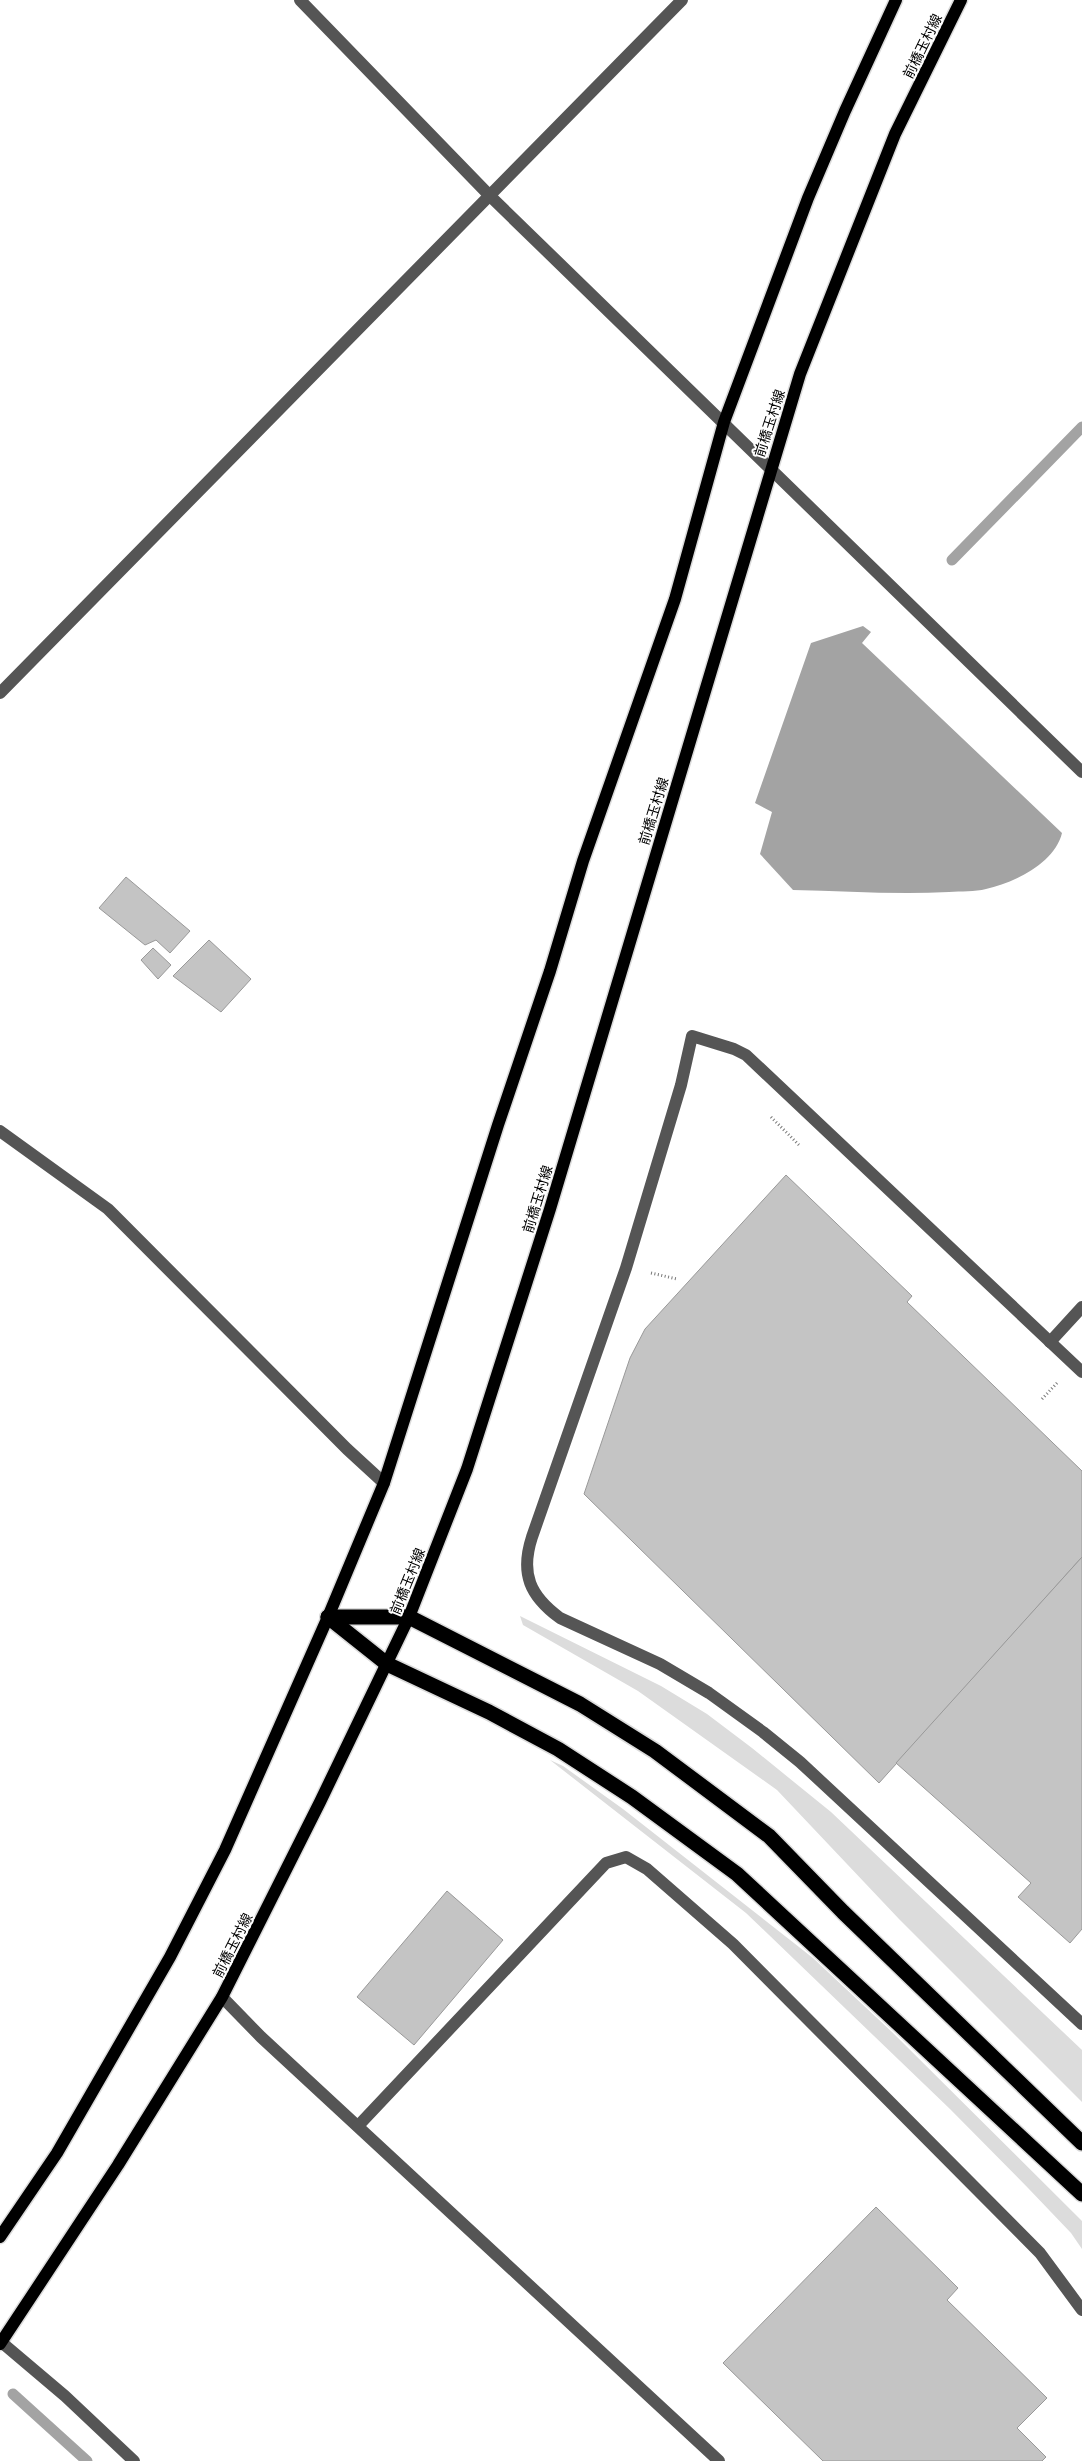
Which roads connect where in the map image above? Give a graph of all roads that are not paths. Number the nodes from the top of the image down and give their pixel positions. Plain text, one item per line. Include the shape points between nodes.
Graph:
1 (300, 0) edge
2 (682, 0) edge
3 (896, 0) edge
4 (961, 0) edge
5 (490, 196) junction
6 (724, 422) junction
7 (770, 469) junction
8 (0, 693) edge
9 (1082, 772) edge
10 (0, 1131) edge
11 (1082, 1307) edge
12 (1050, 1342) junction
13 (1082, 1372) edge
14 (384, 1482) junction
15 (328, 1617) junction
16 (409, 1617) junction
17 (387, 1664) junction
18 (222, 1998) junction
19 (1082, 2024) edge
20 (358, 2126) junction
21 (1082, 2143) edge
22 (1082, 2194) edge
23 (0, 2237) edge
24 (1082, 2310) edge
25 (0, 2343) edge
26 (134, 2461) edge
27 (719, 2461) edge

1 - 5 street
2 - 5 street
3 - 6 main road via 808,198
4 - 7 main road, 前橋玉村線 via 895,134 800,374
5 - 6 street
5 - 8 street
6 - 7 street
6 - 14 main road via 675,599 583,861
7 - 9 street
7 - 16 main road, 前橋玉村線 via 550,1208 467,1470
10 - 14 street via 108,1208 347,1449
11 - 12 street
12 - 13 street
12 - 19 street via 746,1055 734,1048 692,1036 681,1085 626,1268 525,1565 528,1580 546,1608 560,1618 660,1664 700,1688 800,1762
14 - 15 main road
15 - 16 highway
15 - 17 highway
15 - 23 main road via 225,1850 170,1957 57,2153
16 - 17 main road, 前橋玉村線
16 - 21 highway via 580,1704 655,1751 768,1836 842,1912
17 - 18 main road, 前橋玉村線
17 - 22 highway via 558,1749 632,1797 737,1874
18 - 20 street
18 - 25 main road, 前橋玉村線 via 118,2165
20 - 24 street via 606,1863 626,1857 647,1869 732,1944 1040,2253
20 - 27 street
25 - 26 street via 65,2396

